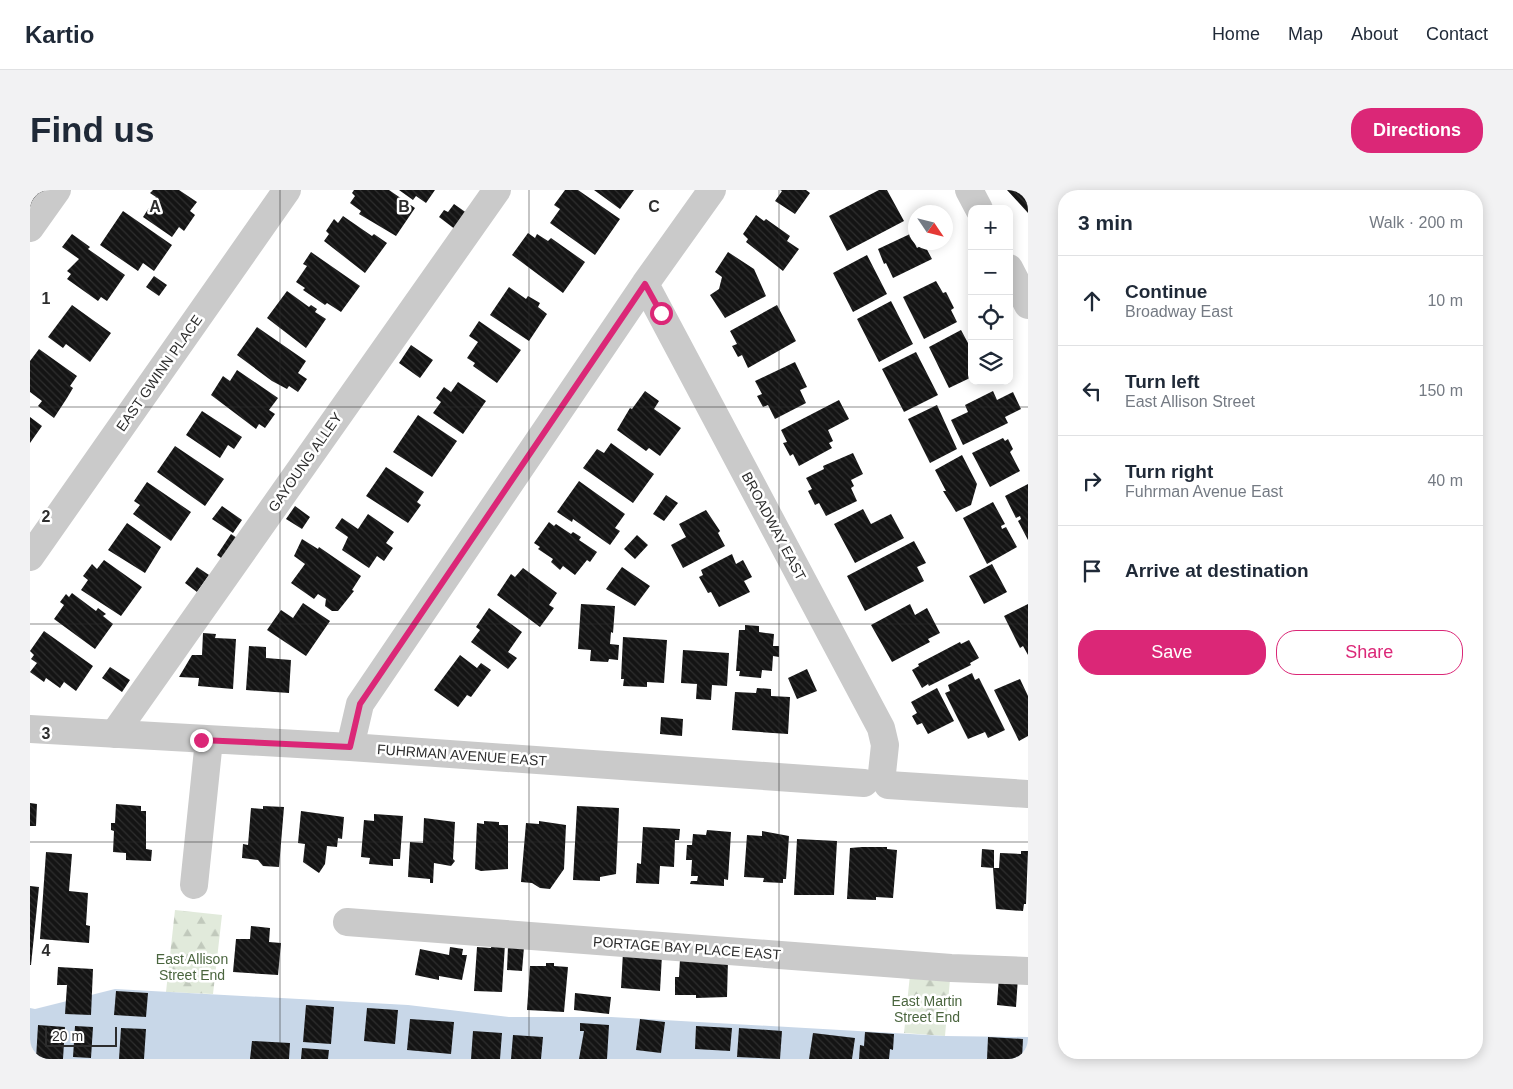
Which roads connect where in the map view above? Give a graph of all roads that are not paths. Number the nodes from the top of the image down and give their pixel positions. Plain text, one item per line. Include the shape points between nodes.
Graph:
1 (57, 190) edge
2 (287, 190) edge
3 (497, 190) edge
4 (712, 190) edge
5 (969, 190) edge
6 (976, 205) edge
7 (30, 228) edge
8 (1013, 276) edge
9 (645, 284) junction
10 (1028, 305) edge
11 (30, 557) edge
12 (30, 729) edge
13 (114, 734) junction
14 (209, 740) junction
15 (350, 747) junction
16 (878, 780) junction
17 (1028, 794) edge
18 (194, 885) dead end
19 (346, 922) dead end
20 (1028, 972) edge

1 - 7 street
2 - 11 street, EAST GWINN PLACE
3 - 13 street, GAYOUNG ALLEY
4 - 9 street
5 - 6 street
8 - 10 street
9 - 15 street via 360,704
9 - 16 street, BROADWAY EAST via 881,728 885,745
12 - 13 street, FUHRMAN AVENUE EAST
13 - 14 street, FUHRMAN AVENUE EAST
14 - 15 street, FUHRMAN AVENUE EAST
14 - 18 street
15 - 16 street, FUHRMAN AVENUE EAST
16 - 17 street, FUHRMAN AVENUE EAST
19 - 20 street, PORTAGE BAY PLACE EAST

